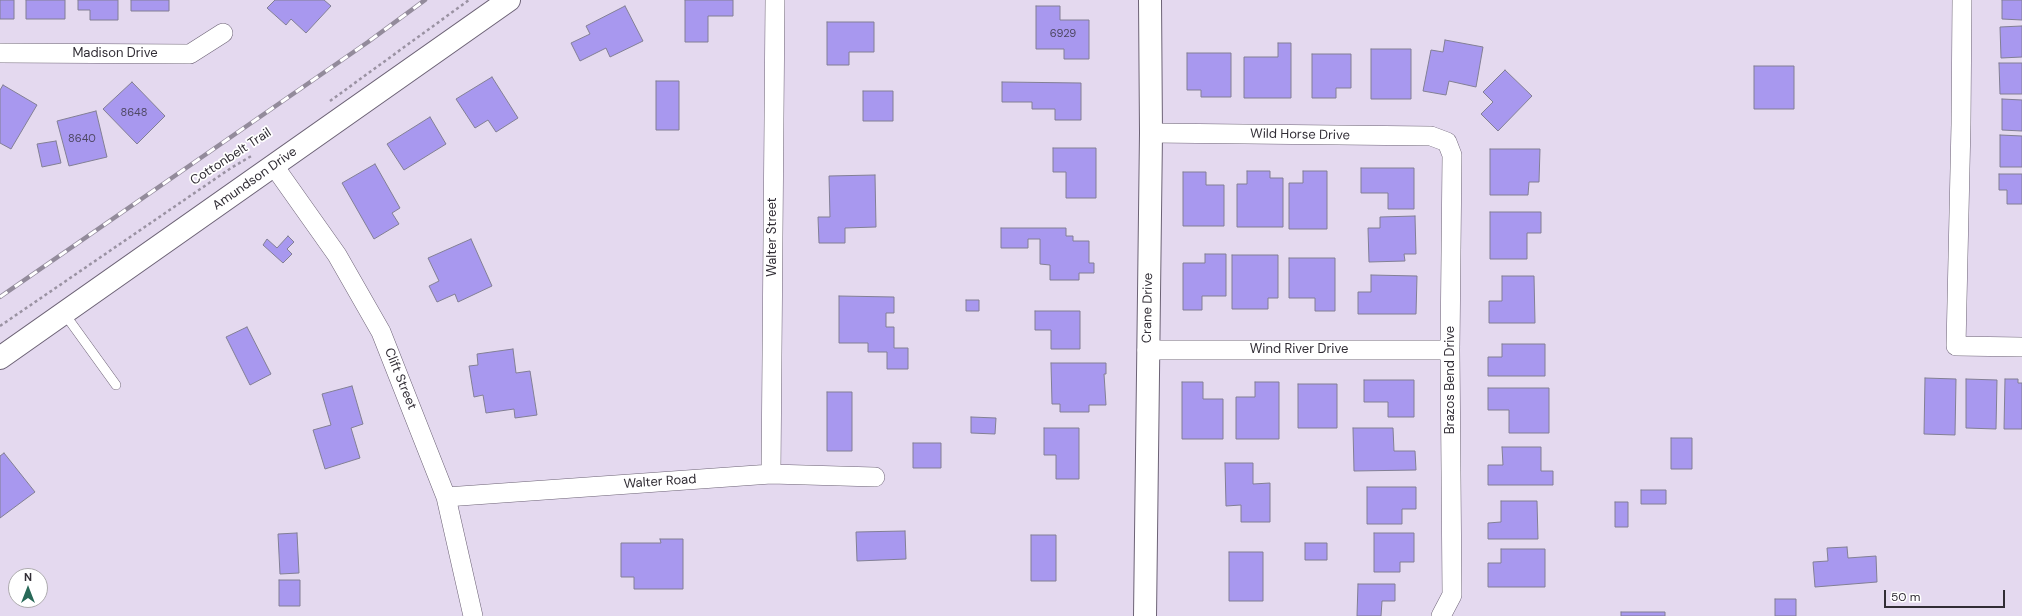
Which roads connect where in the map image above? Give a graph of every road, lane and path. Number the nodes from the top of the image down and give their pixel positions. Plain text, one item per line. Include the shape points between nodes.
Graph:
1 (469, 0) edge
2 (509, 0) edge
3 (774, 0) edge
4 (1150, 0) edge
5 (1962, 0) edge
6 (223, 33) dead end
7 (0, 53) edge
8 (324, 105) dead end
9 (1152, 133) junction
10 (1447, 142) joint
11 (255, 154) dead end
12 (274, 166) junction
13 (64, 313) junction
14 (0, 326) edge
15 (2022, 347) edge
16 (1147, 350) junction
17 (1450, 350) junction
18 (0, 358) edge
19 (116, 385) dead end
20 (771, 474) junction
21 (875, 477) dead end
22 (446, 497) junction
23 (473, 616) edge
24 (1145, 616) edge
25 (1441, 616) edge

1 - 8 path
2 - 12 street, Amundson Drive
3 - 20 street, Walter Street
4 - 9 street, Crane Drive
5 - 15 street via 1962,124 1956,346
6 - 7 street, Madison Drive via 190,54
9 - 10 street, Wild Horse Drive via 1431,136
9 - 16 street, Crane Drive
10 - 17 street, Brazos Bend Drive via 1452,155
11 - 14 path, Cottonbelt Trail
12 - 13 street, Amundson Drive
12 - 22 street, Clift Street via 337,255 381,332
13 - 18 street, Amundson Drive
13 - 19 lane
16 - 17 street, Wind River Drive
16 - 24 street, Crane Drive
17 - 25 street, Brazos Bend Drive via 1452,595
20 - 21 street, Walter Road
20 - 22 street, Walter Road
22 - 23 street, Clift Street

